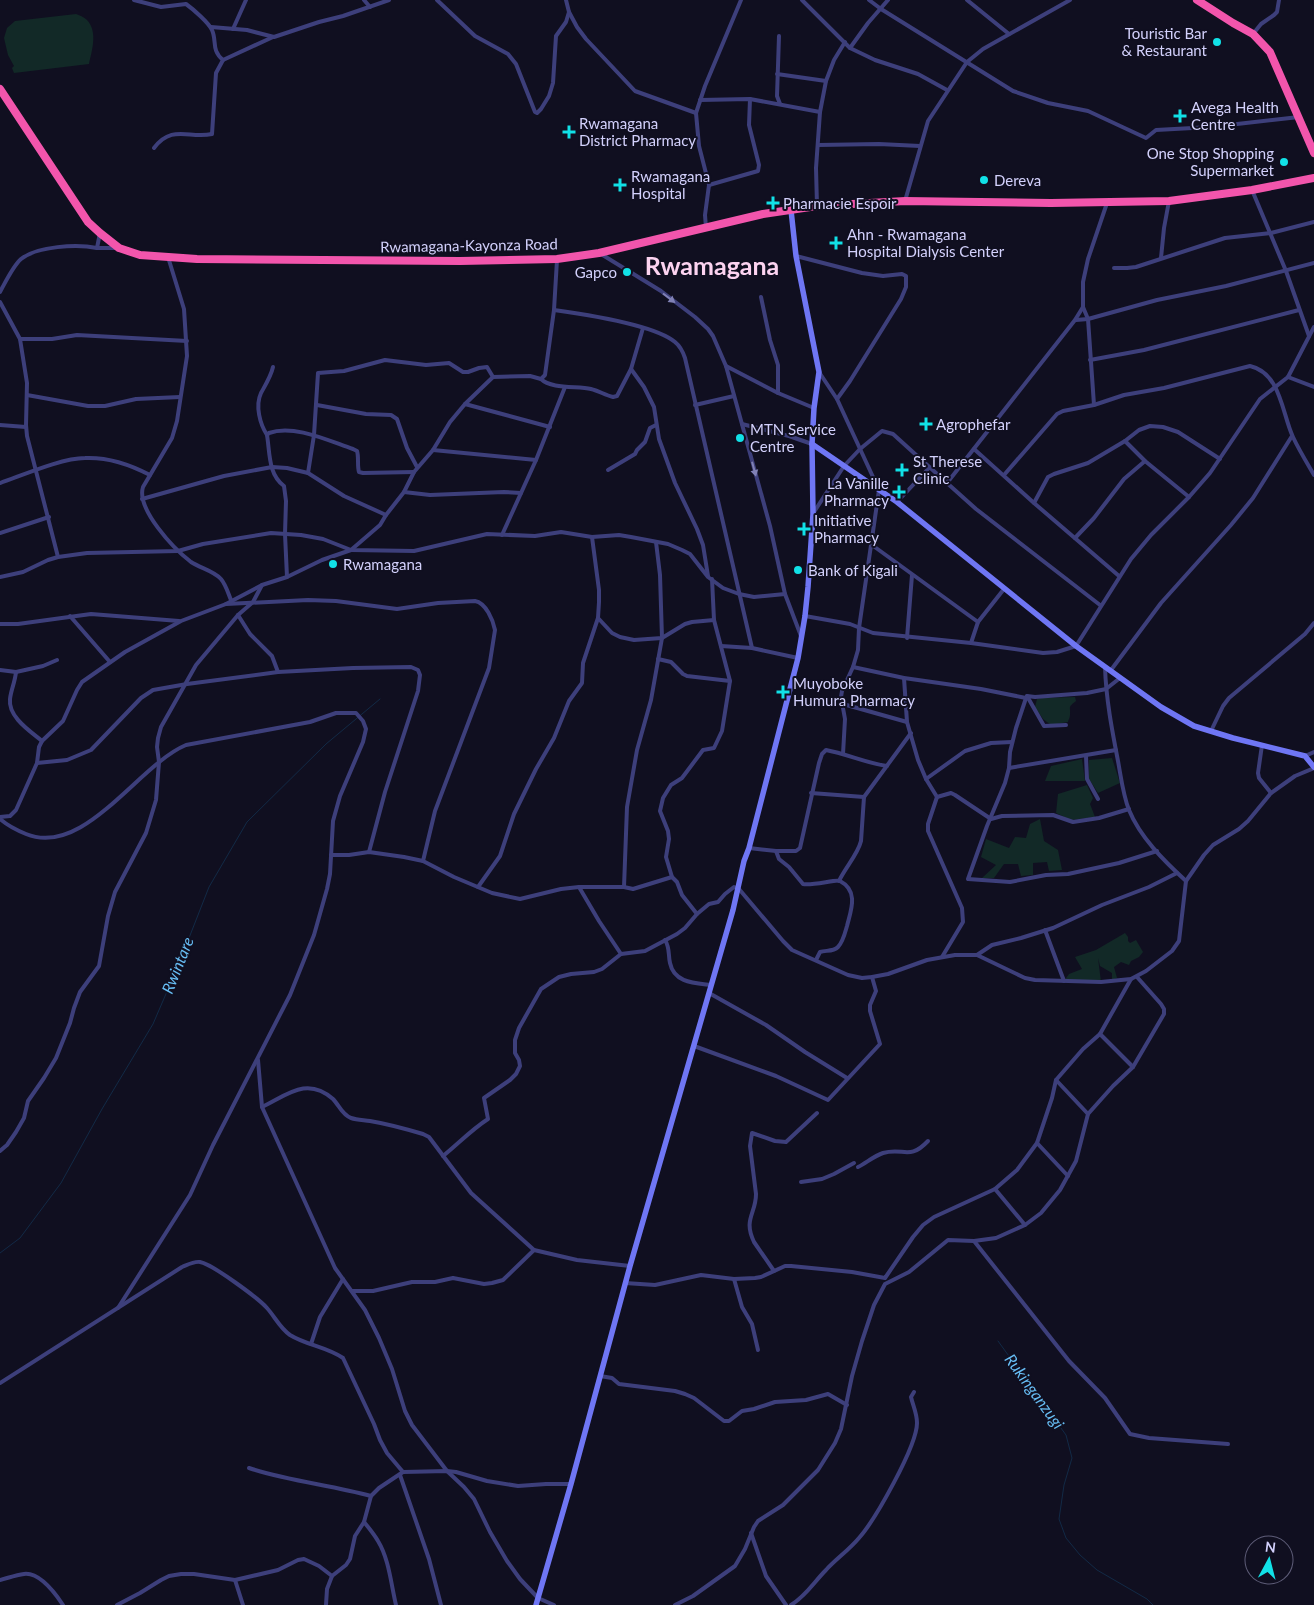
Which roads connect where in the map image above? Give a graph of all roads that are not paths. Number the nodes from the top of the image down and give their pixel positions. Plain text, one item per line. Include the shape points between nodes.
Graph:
1 (134, 0) edge
2 (246, 0) edge
3 (364, 0) edge
4 (388, 0) edge
5 (437, 0) edge
6 (566, 0) edge
7 (741, 0) edge
8 (802, 0) edge
9 (869, 0) edge
10 (888, 0) edge
11 (967, 0) edge
12 (1060, 0) edge
13 (1070, 0) edge
14 (1197, 0) edge
15 (1279, 0) edge
16 (1066, 3) junction
17 (370, 7) junction
18 (880, 9) junction
19 (569, 12) junction
20 (210, 27) junction
21 (232, 29) junction
22 (1009, 34) junction
23 (1253, 34) junction
24 (779, 36) dead end
25 (274, 37) junction
26 (845, 42) junction
27 (850, 48) junction
28 (223, 60) junction
29 (967, 62) junction
30 (777, 74) junction
31 (826, 81) junction
32 (0, 88) edge
33 (947, 90) junction
34 (777, 96) junction
35 (750, 99) junction
36 (700, 100) junction
37 (770, 102) junction
38 (780, 104) junction
39 (820, 112) junction
40 (696, 113) junction
41 (1299, 117) junction
42 (818, 145) junction
43 (920, 146) junction
44 (154, 148) dead end
45 (1314, 153) edge
46 (1314, 178) edge
47 (709, 184) junction
48 (1252, 190) junction
49 (905, 201) junction
50 (1169, 201) junction
51 (1107, 203) junction
52 (817, 206) junction
53 (791, 210) junction
54 (1314, 222) edge
55 (706, 228) junction
56 (100, 233) junction
57 (1271, 233) junction
58 (97, 248) junction
59 (119, 248) junction
60 (599, 253) junction
61 (796, 256) junction
62 (168, 257) junction
63 (1161, 258) junction
64 (557, 259) junction
65 (1314, 263) edge
66 (1114, 268) dead end
67 (1286, 271) junction
68 (0, 292) edge
69 (761, 297) dead end
70 (0, 302) edge
71 (1083, 307) junction
72 (554, 310) junction
73 (1299, 310) junction
74 (1088, 319) junction
75 (1075, 320) junction
76 (1314, 327) edge
77 (643, 328) junction
78 (1309, 336) junction
79 (20, 339) junction
80 (187, 341) junction
81 (1090, 360) junction
82 (726, 366) junction
83 (273, 367) dead end
84 (631, 369) junction
85 (819, 372) junction
86 (493, 377) junction
87 (1288, 377) junction
88 (541, 379) junction
89 (565, 387) junction
90 (1276, 387) junction
91 (1314, 387) edge
92 (778, 393) junction
93 (27, 395) junction
94 (734, 396) junction
95 (180, 397) junction
96 (837, 399) junction
97 (465, 404) junction
98 (317, 405) junction
99 (695, 405) junction
100 (1094, 405) junction
101 (814, 408) junction
102 (656, 424) junction
103 (742, 424) junction
104 (0, 425) edge
105 (26, 427) junction
106 (550, 427) junction
107 (267, 435) junction
108 (314, 436) junction
109 (1292, 436) junction
110 (1125, 441) junction
111 (812, 444) junction
112 (860, 449) junction
113 (974, 449) junction
114 (432, 450) junction
115 (1220, 459) junction
116 (536, 460) junction
117 (1145, 461) junction
118 (844, 466) junction
119 (272, 467) junction
120 (417, 467) junction
121 (929, 468) junction
122 (36, 470) junction
123 (608, 470) dead end
124 (414, 472) junction
125 (308, 473) junction
126 (150, 475) junction
127 (1004, 475) junction
128 (1314, 475) edge
129 (947, 482) junction
130 (0, 483) edge
131 (878, 490) junction
132 (404, 492) junction
133 (521, 493) junction
134 (1189, 497) junction
135 (142, 499) junction
136 (897, 502) junction
137 (1034, 503) junction
138 (813, 514) junction
139 (386, 515) junction
140 (49, 517) junction
141 (0, 532) edge
142 (284, 534) junction
143 (502, 535) junction
144 (592, 537) junction
145 (1075, 538) junction
146 (656, 542) junction
147 (872, 545) junction
148 (351, 550) junction
149 (178, 551) junction
150 (58, 557) junction
151 (912, 575) junction
152 (1119, 576) junction
153 (0, 577) edge
154 (287, 577) junction
155 (710, 578) junction
156 (262, 585) junction
157 (1004, 589) junction
158 (739, 594) junction
159 (785, 594) junction
160 (231, 600) junction
161 (253, 602) junction
162 (226, 604) junction
163 (1100, 605) junction
164 (238, 615) junction
165 (70, 616) junction
166 (806, 616) junction
167 (598, 618) junction
168 (714, 620) junction
169 (181, 621) junction
170 (978, 622) junction
171 (0, 624) edge
172 (1314, 624) edge
173 (859, 628) junction
174 (662, 638) junction
175 (802, 638) junction
176 (907, 638) junction
177 (971, 643) junction
178 (721, 646) junction
179 (1076, 646) junction
180 (752, 648) junction
181 (658, 658) junction
182 (798, 658) junction
183 (57, 660) dead end
184 (110, 662) junction
185 (853, 668) junction
186 (1108, 668) junction
187 (0, 670) edge
188 (16, 672) junction
189 (278, 672) junction
190 (904, 678) junction
191 (1120, 678) junction
192 (730, 681) junction
193 (187, 684) junction
194 (1106, 689) junction
195 (1027, 697) junction
196 (843, 704) junction
197 (782, 719) junction
198 (907, 722) junction
199 (1066, 724) dead end
200 (1211, 731) junction
201 (911, 733) junction
202 (42, 741) junction
203 (1012, 742) junction
204 (1262, 745) junction
205 (1116, 750) junction
206 (1314, 752) edge
207 (843, 754) junction
208 (1086, 756) junction
209 (1305, 756) junction
210 (159, 762) junction
211 (38, 764) junction
212 (887, 766) junction
213 (1009, 768) junction
214 (1314, 768) edge
215 (926, 779) junction
216 (811, 793) junction
217 (1271, 793) junction
218 (864, 797) junction
219 (937, 797) junction
220 (1098, 799) dead end
221 (1129, 810) junction
222 (0, 818) edge
223 (990, 819) junction
224 (749, 848) junction
225 (776, 851) junction
226 (1157, 851) junction
227 (369, 852) junction
228 (331, 855) junction
229 (423, 861) junction
230 (743, 869) junction
231 (1177, 873) junction
232 (672, 877) junction
233 (839, 881) junction
234 (1186, 881) junction
235 (579, 886) junction
236 (478, 887) junction
237 (624, 887) junction
238 (739, 889) junction
239 (697, 914) junction
240 (1045, 930) junction
241 (664, 940) junction
242 (722, 949) junction
243 (621, 954) junction
244 (977, 955) junction
245 (942, 957) junction
246 (816, 960) junction
247 (872, 977) junction
248 (1136, 977) junction
249 (1131, 979) junction
250 (1064, 981) junction
251 (711, 985) junction
252 (709, 992) junction
253 (1100, 1034) junction
254 (694, 1046) junction
255 (258, 1060) junction
256 (1133, 1067) junction
257 (847, 1078) junction
258 (1056, 1080) junction
259 (262, 1107) junction
260 (818, 1113) dead end
261 (1088, 1114) junction
262 (928, 1141) dead end
263 (1037, 1143) junction
264 (0, 1151) edge
265 (443, 1156) junction
266 (854, 1163) dead end
267 (858, 1167) dead end
268 (1068, 1176) junction
269 (801, 1182) dead end
270 (994, 1189) junction
271 (1025, 1225) junction
272 (974, 1241) junction
273 (534, 1250) junction
274 (630, 1266) junction
275 (774, 1271) junction
276 (343, 1278) junction
277 (734, 1279) junction
278 (625, 1284) junction
279 (352, 1290) junction
280 (118, 1308) junction
281 (311, 1344) junction
282 (758, 1350) dead end
283 (600, 1376) junction
284 (0, 1383) edge
285 (914, 1392) dead end
286 (847, 1404) junction
287 (1228, 1444) dead end
288 (249, 1468) dead end
289 (446, 1471) junction
290 (401, 1474) junction
291 (571, 1484) junction
292 (371, 1496) junction
293 (364, 1522) junction
294 (751, 1533) junction
295 (332, 1576) junction
296 (0, 1580) edge
297 (234, 1580) junction
298 (538, 1598) junction
299 (325, 1604) edge
300 (63, 1605) edge
301 (116, 1605) edge
302 (244, 1605) edge
303 (396, 1605) edge
304 (441, 1605) edge
305 (536, 1605) edge
306 (554, 1605) edge
307 (676, 1605) edge
308 (786, 1605) edge
309 (791, 1605) edge

1 - 20 street via 161,7 186,4
2 - 21 street
3 - 17 street
4 - 17 street
5 - 19 street via 475,36 508,54 516,64 537,113 554,83 556,36
6 - 19 street
7 - 36 street
8 - 26 street
9 - 18 street
10 - 18 street
11 - 22 street
12 - 16 street
13 - 16 street
14 - 23 highway
15 - 23 street via 1274,16
16 - 22 street
17 - 25 street
18 - 27 street
18 - 29 street
19 - 40 street via 586,39 635,91
20 - 21 street
20 - 28 street via 214,46
21 - 25 street
22 - 29 street
23 - 41 highway via 1270,52
24 - 30 street
25 - 28 street
26 - 27 street
26 - 31 street
27 - 33 street via 918,74
28 - 44 street via 216,73 212,134 171,134
29 - 33 street
29 - 41 street via 1013,91 1088,111 1146,138 1156,130
30 - 31 street
30 - 34 street
31 - 39 street
32 - 56 highway, Rwamagana-Kayonza Road via 88,222
33 - 43 street via 928,121
34 - 37 street
34 - 38 street
35 - 36 street
35 - 37 street
35 - 47 street via 749,125 758,171
36 - 40 street
37 - 38 street
38 - 39 street
39 - 42 street
40 - 47 street via 699,146
41 - 45 highway
42 - 43 street
42 - 52 street
43 - 49 street
46 - 48 highway, Rwamagana-Kayonza Road
47 - 55 street
48 - 50 highway, Rwamagana-Kayonza Road
48 - 57 street
49 - 51 highway, Rwamagana-Kayonza Road
49 - 52 highway, Rwamagana-Kayonza Road
50 - 51 highway, Rwamagana-Kayonza Road
50 - 63 street
51 - 71 street via 1088,259 1083,282
52 - 53 highway, Rwamagana-Kayonza Road
53 - 55 highway, Rwamagana-Kayonza Road
53 - 61 main road
54 - 57 street
55 - 60 highway, Rwamagana-Kayonza Road
56 - 58 street
56 - 59 highway, Rwamagana-Kayonza Road
57 - 63 street via 1225,238
57 - 67 street
58 - 59 street
58 - 68 street via 59,247 28,255 20,259
59 - 62 highway, Rwamagana-Kayonza Road via 140,255
60 - 64 highway, Rwamagana-Kayonza Road
60 -> 82 street via 661,291 708,328
61 - 85 main road
61 - 96 street via 862,273 906,276 901,299
62 - 64 highway, Rwamagana-Kayonza Road
62 - 80 street via 182,300
63 - 66 street via 1127,268
64 - 72 street
65 - 67 street
67 - 73 street
67 - 74 street
69 - 92 street via 778,364
70 - 79 street
71 - 74 street
71 - 75 street
72 - 77 street
72 - 88 street via 545,375
73 - 78 street
73 - 81 street via 1144,350
74 - 75 street
74 - 81 street
75 - 113 street
76 - 78 street
77 - 84 street
77 - 99 street via 664,335 682,349
78 - 87 street
79 - 80 street via 77,335
79 - 93 street
80 - 95 street
81 - 100 street
82 - 92 street
82 - 94 street
83 - 107 street via 259,402 260,422
84 - 89 street via 617,396
84 - 102 street via 654,407
85 - 96 street
85 - 101 main road
86 - 88 street via 530,376
86 - 97 street
86 - 98 street via 487,367 463,372 449,364 381,361 344,371 318,373
87 - 90 street
87 - 91 street
88 - 89 street
89 - 106 street
90 - 100 street via 1262,371 1250,366
90 - 109 street
90 - 115 street via 1260,398
92 - 101 street
93 - 95 street via 88,406
93 - 105 street
94 - 99 street
94 - 103 street
95 - 126 street via 172,438
96 - 112 street
97 - 106 street
97 - 114 street
98 - 108 street
98 - 120 street via 395,416
99 - 158 street
100 - 127 street via 1057,414
101 - 111 main road
102 - 123 street via 650,428 645,442 635,454
102 - 155 street via 675,483 703,545
103 - 111 street
103 -> 159 street
104 - 105 street
105 - 122 street
106 - 116 street
107 - 108 street via 292,431
107 - 119 street
108 - 124 street via 357,451 359,472
108 - 125 street
109 - 128 street
109 - 186 street via 1253,498 1231,526
110 - 115 street via 1139,430 1150,426 1163,427 1178,432
110 - 117 street
110 - 137 street via 1088,463 1048,477
111 - 118 main road
111 - 138 main road
112 - 118 street
112 - 121 street via 882,431 888,432
112 - 131 street
113 - 127 street
113 - 129 street
114 - 116 street
114 - 120 street
115 - 134 street
116 - 133 street
117 - 134 street
117 - 145 street via 1124,479
118 - 131 main road
118 - 138 street
119 - 125 street
119 - 135 street via 224,476
119 - 142 street via 276,480 284,486
120 - 124 street
121 - 129 street
121 - 136 street
122 - 126 street via 83,458 127,464
122 - 130 street
122 - 140 street
124 - 132 street
125 - 139 street via 344,496
126 - 135 street via 143,486
127 - 137 street
129 - 163 street via 976,509
131 - 136 main road
131 - 147 street
132 - 133 street via 430,495
132 - 139 street
133 - 143 street
134 - 152 street via 1150,535
135 - 149 street via 152,520
136 - 157 main road
137 - 145 street
138 - 166 main road
139 - 148 street via 376,530
140 - 141 street
140 - 150 street
142 - 148 street via 322,540
142 - 149 street via 254,535
142 - 154 street
143 - 144 street via 535,536 561,532
143 - 148 street via 487,534 414,551
144 - 146 street via 619,535
144 - 167 street via 599,590
145 - 152 street
146 - 155 street via 690,554
146 - 174 street
147 - 151 street
147 - 173 street
148 - 154 street
149 - 150 street via 87,553
149 - 160 street via 192,563 219,577
150 - 153 street via 23,572
151 - 170 street
151 - 176 street
152 - 163 street
154 - 156 street
155 - 158 street
155 - 168 street
156 - 160 street
156 - 161 street
157 - 170 street
157 - 179 main road
158 - 159 street via 754,597
158 - 180 street
159 - 175 street
160 - 162 street
161 - 162 street
161 - 164 street
161 - 229 street via 336,601 397,609 475,601 484,606 496,630 488,668 435,811
162 - 169 street
163 - 179 street
164 - 189 street via 250,634 272,656
164 - 193 street via 196,665
165 - 169 street via 104,614
165 - 171 street
165 - 184 street
166 - 173 street
166 - 175 main road
167 - 174 street via 620,637 634,640
167 - 236 street via 583,663 582,683 514,814 500,856
168 - 174 street via 685,624
168 - 178 street
169 - 184 street
170 - 177 street
172 - 200 street via 1229,698
173 - 176 street
173 - 185 street
174 - 181 street
175 - 182 main road
176 - 177 street
177 - 179 street via 1043,653
178 - 180 street
178 - 192 street
179 - 186 main road
180 - 182 street
181 - 192 street via 671,662 687,676
181 - 237 street via 627,807
182 - 197 main road
183 - 188 street
184 - 202 street via 82,682 62,721
185 - 190 street
185 - 196 street via 842,691
186 - 191 main road
186 - 194 street
187 - 188 street
188 - 202 street via 11,709 23,725
189 - 193 street
189 - 227 street via 405,666 418,670 418,691
190 - 195 street
190 - 198 street
191 - 194 street
191 - 200 main road via 1161,707 1194,726
192 - 232 street via 717,745 704,750 682,778 670,785 663,798 660,811 668,831 666,857
193 - 210 street via 161,727 157,747
193 - 211 street via 146,694 91,750 67,760
194 - 195 street
194 - 205 street
195 - 199 street via 1044,726
195 - 203 street
196 - 198 street
196 - 207 street
197 - 224 main road
197 - 230 street
198 - 201 street
200 - 204 main road
201 - 212 street
201 - 215 street
202 - 211 street
203 - 213 street
203 - 215 street via 991,743 965,751
204 - 209 main road
204 - 217 street via 1258,773
205 - 208 street
205 - 221 street
206 - 209 street
207 - 212 street
207 - 216 street via 826,750 822,754
208 - 213 street
208 - 220 street via 1087,779
209 - 214 main road
210 - 222 street via 101,814 71,832 41,838 16,831
210 - 228 street via 186,745 310,722 336,713 356,714 366,729 340,796
210 - 264 street via 152,815 140,847 115,892 99,966 80,992 56,1058 28,1101 24,1118
211 - 222 street via 16,810 10,816
212 - 218 street
213 - 223 street
214 - 217 street via 1295,776
215 - 219 street
216 - 218 street
216 - 225 street via 800,848
217 - 234 street via 1240,829 1213,845
218 - 233 street via 860,847
219 - 223 street via 951,793
219 - 245 street via 928,831 964,916
221 - 223 street via 1073,822 1053,815
221 - 226 street
223 - 226 street via 968,879 1010,882 1068,874
224 - 225 street
224 - 230 main road
225 - 233 street via 779,859 802,884
226 - 231 street
227 - 228 street
227 - 229 street
228 - 255 street via 327,889 314,935 290,995
229 - 236 street
230 - 238 main road
230 - 242 street
231 - 234 street
231 - 240 street
232 - 237 street via 633,889
232 - 239 street
233 - 246 street via 849,890 853,903 843,938 840,946 820,952
234 - 248 street via 1179,941 1172,951
235 - 236 street via 520,899
235 - 237 street
235 - 243 street
238 - 239 street via 734,887 718,902 709,904
238 - 242 main road
238 - 246 street via 792,950
239 - 241 street via 684,928
240 - 244 street via 992,945
240 - 250 street
241 - 243 street via 644,951
241 - 251 street via 671,967 678,977
242 - 251 main road
243 - 265 street via 602,969 559,977 541,989 515,1040 520,1066 516,1074 484,1098 488,1119
244 - 245 street
244 - 250 street via 1025,978
245 - 247 street
246 - 247 street via 848,976
247 - 257 street via 876,991 870,1011 880,1044
248 - 249 street
248 - 256 street via 1161,1004 1164,1012
249 - 250 street
249 - 253 street
251 - 252 main road
252 - 254 main road
252 - 257 street
253 - 256 street
253 - 258 street
254 - 257 street via 828,1100
254 - 274 main road
255 - 259 street
255 - 280 street via 190,1195
256 - 261 street
258 - 261 street
258 - 263 street
259 - 265 street via 297,1089 308,1088 332,1098 351,1118 383,1123 429,1137
259 - 276 street via 321,1239
260 - 275 street via 786,1142 752,1133 750,1146 756,1200 749,1221 754,1242
261 - 268 street via 1076,1161
262 - 267 street via 917,1151 884,1153
263 - 268 street
263 - 270 street via 1017,1170
265 - 273 street via 471,1193
266 - 269 street via 822,1179
268 - 271 street via 1041,1213
270 - 271 street
270 - 275 street via 939,1214 923,1225 885,1278 791,1266
271 - 272 street via 996,1238
272 - 286 street via 948,1240 909,1272 885,1284 862,1341
272 - 287 street via 1069,1362 1105,1398 1130,1434
273 - 274 street via 577,1260
273 - 279 street via 503,1280 492,1283 453,1278
274 - 278 main road
275 - 277 street via 761,1277
276 - 279 street
276 - 281 street via 320,1317
277 - 278 street via 701,1275 655,1285
277 - 282 street via 742,1307 752,1324
278 - 283 main road
279 - 289 street via 379,1338 412,1425
280 - 281 street via 182,1267 201,1262 258,1300 288,1334
280 - 284 street
281 - 290 street via 338,1354 346,1361 380,1440
283 - 286 street via 612,1378 619,1384 685,1394 724,1421 775,1402 806,1400 828,1394
283 - 291 main road
285 - 309 street via 911,1397 917,1413 915,1436 869,1527
286 - 294 street via 835,1444 818,1470 783,1505 758,1521
288 - 292 street
289 - 290 street
289 - 291 street via 518,1486
289 - 298 street via 474,1499 507,1562
290 - 292 street
290 - 304 street
291 - 298 main road
292 - 293 street
293 - 295 street via 355,1536 346,1566
293 - 303 street via 382,1547
294 - 307 street via 735,1566
294 - 308 street via 766,1576
295 - 297 street via 319,1566 298,1560 278,1570
295 - 299 street
296 - 300 street via 25,1574 32,1576 56,1594
297 - 301 street via 194,1574 169,1576
297 - 302 street
298 - 305 main road
298 - 306 street

